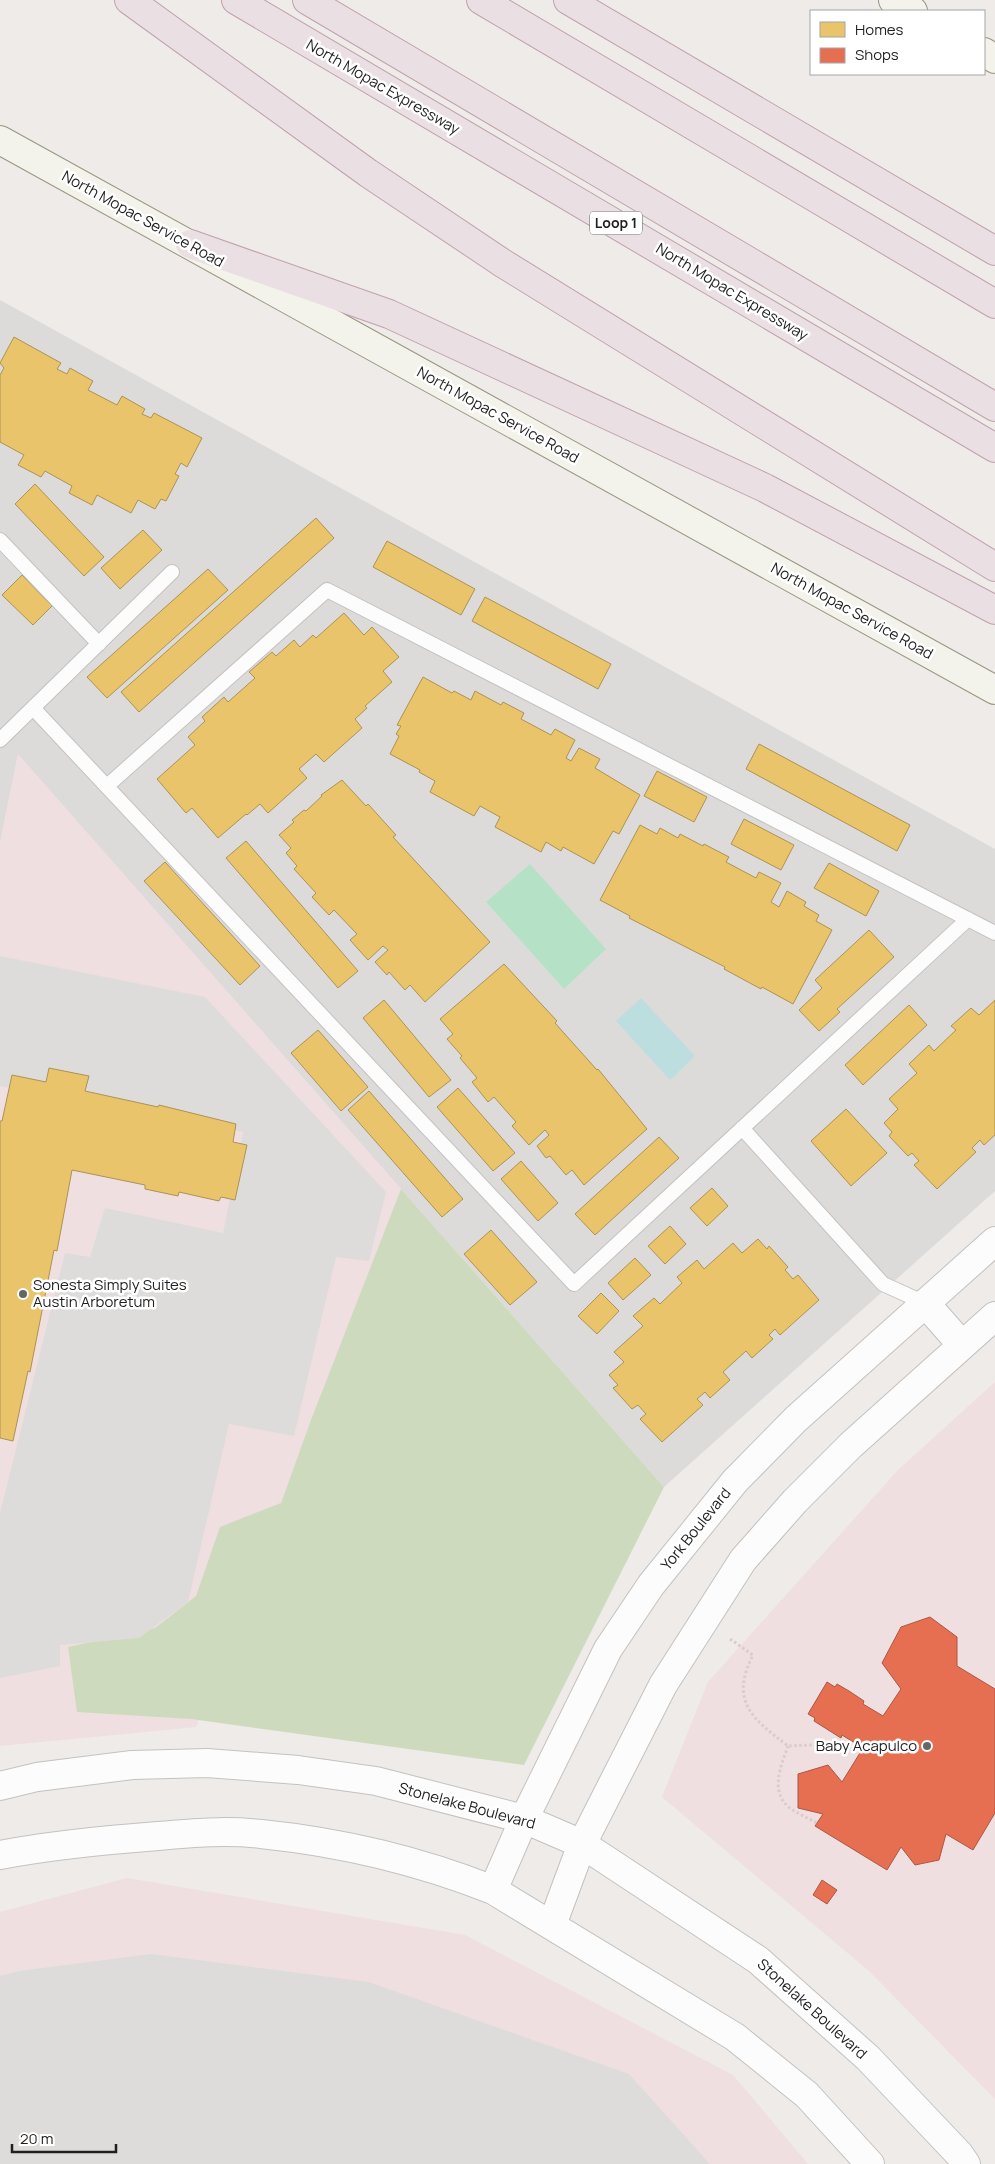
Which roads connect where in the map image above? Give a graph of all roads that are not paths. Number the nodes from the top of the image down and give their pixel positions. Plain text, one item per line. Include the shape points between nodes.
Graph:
1 (129, 0) edge
2 (236, 0) edge
3 (307, 0) edge
4 (481, 0) edge
5 (568, 0) edge
6 (893, 0) edge
7 (911, 10) edge
8 (0, 140) edge
9 (190, 244) junction
10 (995, 251) edge
11 (995, 304) edge
12 (995, 407) edge
13 (995, 448) edge
14 (0, 540) edge
15 (995, 567) edge
16 (172, 572) dead end
17 (995, 610) edge
18 (99, 644) junction
19 (995, 690) edge
20 (33, 708) junction
21 (0, 740) edge
22 (107, 786) junction
23 (968, 919) junction
24 (995, 933) edge
25 (742, 1128) junction
26 (995, 1241) edge
27 (925, 1303) junction
28 (995, 1316) edge
29 (962, 1345) junction
30 (0, 1786) edge
31 (524, 1819) junction
32 (582, 1844) junction
33 (0, 1855) edge
34 (493, 1890) junction
35 (552, 1925) junction
36 (957, 2161) edge
37 (870, 2164) edge

1 - 15 highway via 368,173 504,264
2 - 13 highway, North Mopac Expressway / Loop 1
3 - 12 highway
4 - 11 highway
5 - 10 highway
6 - 7 main road
8 - 9 main road, North Mopac Service Road
9 - 17 highway via 389,314 765,488
9 - 19 main road, North Mopac Service Road
14 - 18 lane
16 - 18 lane
18 - 20 lane
20 - 21 lane
20 - 22 lane
22 - 23 lane via 327,590
22 - 25 lane via 574,1284
23 - 24 lane
23 - 25 lane
25 - 27 lane via 884,1284
26 - 27 street, York Boulevard
27 - 29 street
27 - 31 street, York Boulevard via 796,1419 735,1481 651,1585 608,1649
28 - 29 street
29 - 32 street via 850,1444 743,1560 663,1686
30 - 31 street, Stonelake Boulevard via 132,1765 206,1763 298,1770 376,1781
31 - 32 street, Stonelake Boulevard
31 - 34 street, York Boulevard
32 - 35 street
32 - 36 street, Stonelake Boulevard via 758,1960 868,2058
33 - 34 street via 127,1838 196,1833 260,1834 388,1857 455,1875
34 - 35 street
35 - 37 street via 735,2037 808,2095

